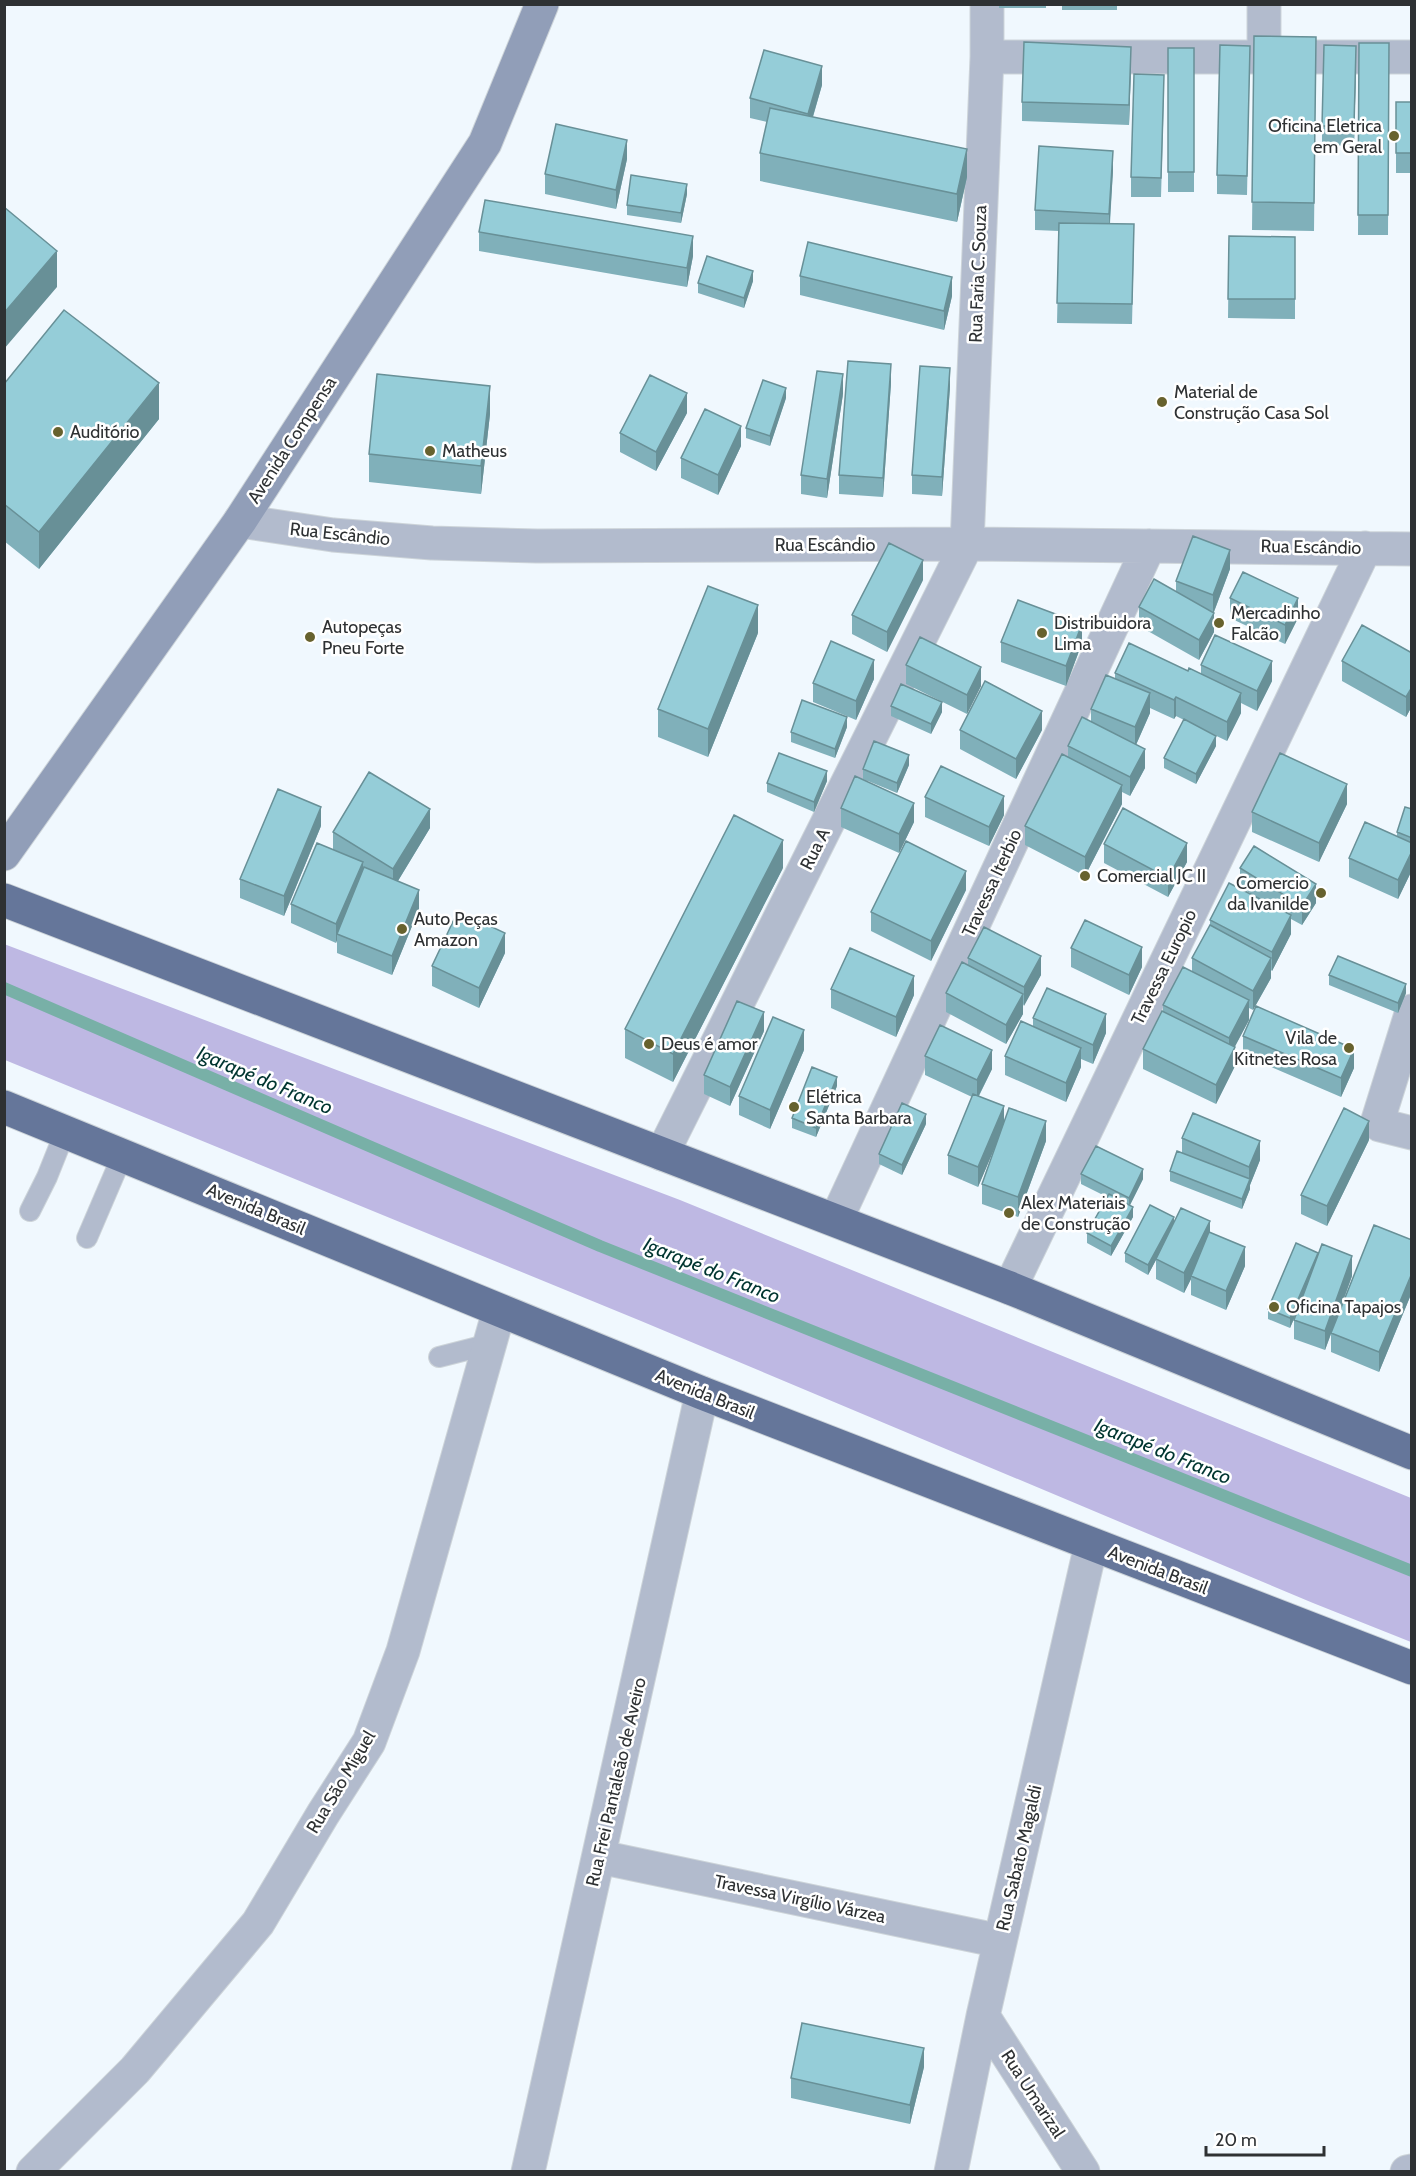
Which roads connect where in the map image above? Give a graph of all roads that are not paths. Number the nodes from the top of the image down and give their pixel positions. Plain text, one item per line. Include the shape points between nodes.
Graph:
1 (542, 4) edge
2 (987, 4) edge
3 (1264, 4) edge
4 (1264, 56) junction
5 (987, 57) junction
6 (1412, 57) edge
7 (240, 522) junction
8 (967, 544) junction
9 (1149, 546) junction
10 (1365, 548) junction
11 (1412, 549) edge
12 (4, 854) edge
13 (4, 900) edge
14 (1412, 1011) edge
15 (4, 1107) edge
16 (66, 1132) junction
17 (1412, 1133) edge
18 (123, 1154) junction
19 (662, 1154) junction
20 (30, 1211) dead end
21 (836, 1220) junction
22 (87, 1238) dead end
23 (1010, 1288) junction
24 (499, 1311) junction
25 (490, 1344) junction
26 (439, 1357) dead end
27 (702, 1393) junction
28 (1412, 1453) edge
29 (1091, 1545) junction
30 (1412, 1668) edge
31 (600, 1857) junction
32 (1000, 1941) junction
33 (983, 2016) junction
34 (1412, 2171) edge
35 (33, 2172) edge
36 (528, 2172) edge
37 (951, 2172) edge
38 (1083, 2172) edge
39 (1407, 2172) edge

1 - 7 street, Avenida Compensa via 485,143
2 - 5 street, Rua Faria C. Souza
3 - 4 street
4 - 5 street
4 - 6 street
5 - 8 street, Rua Faria C. Souza
7 - 8 street, Rua Escândio via 333,535 514,546
7 - 12 street, Avenida Compensa
8 - 9 street, Rua Escândio
8 - 19 street, Rua A
9 - 10 street, Rua Escândio
9 - 21 street, Travessa Iterbio
10 - 11 street, Rua Escândio
10 - 23 street, Travessa Europio
13 - 19 highway
14 - 17 street via 1378,1123
15 - 16 highway, Avenida Brasil
16 - 18 highway, Avenida Brasil
16 - 20 lane
18 - 22 lane
18 - 24 highway, Avenida Brasil
19 - 21 highway
21 - 23 highway
23 - 28 highway
24 - 25 street, Rua São Miguel
24 - 27 highway, Avenida Brasil
25 - 26 lane
25 - 35 street, Rua São Miguel via 403,1651 369,1742 258,1923 135,2070
27 - 29 highway, Avenida Brasil
27 - 31 street, Rua Frei Pantaleão de Aveiro
29 - 30 highway, Avenida Brasil
29 - 32 street, Rua Sabato Magaldi
31 - 32 street, Travessa Virgílio Várzea
31 - 36 street, Rua Frei Pantaleão de Aveiro
32 - 33 street, Rua Sabato Magaldi
33 - 37 street, Rua Sabato Magaldi
33 - 38 street, Rua Umarizal
34 - 39 street

